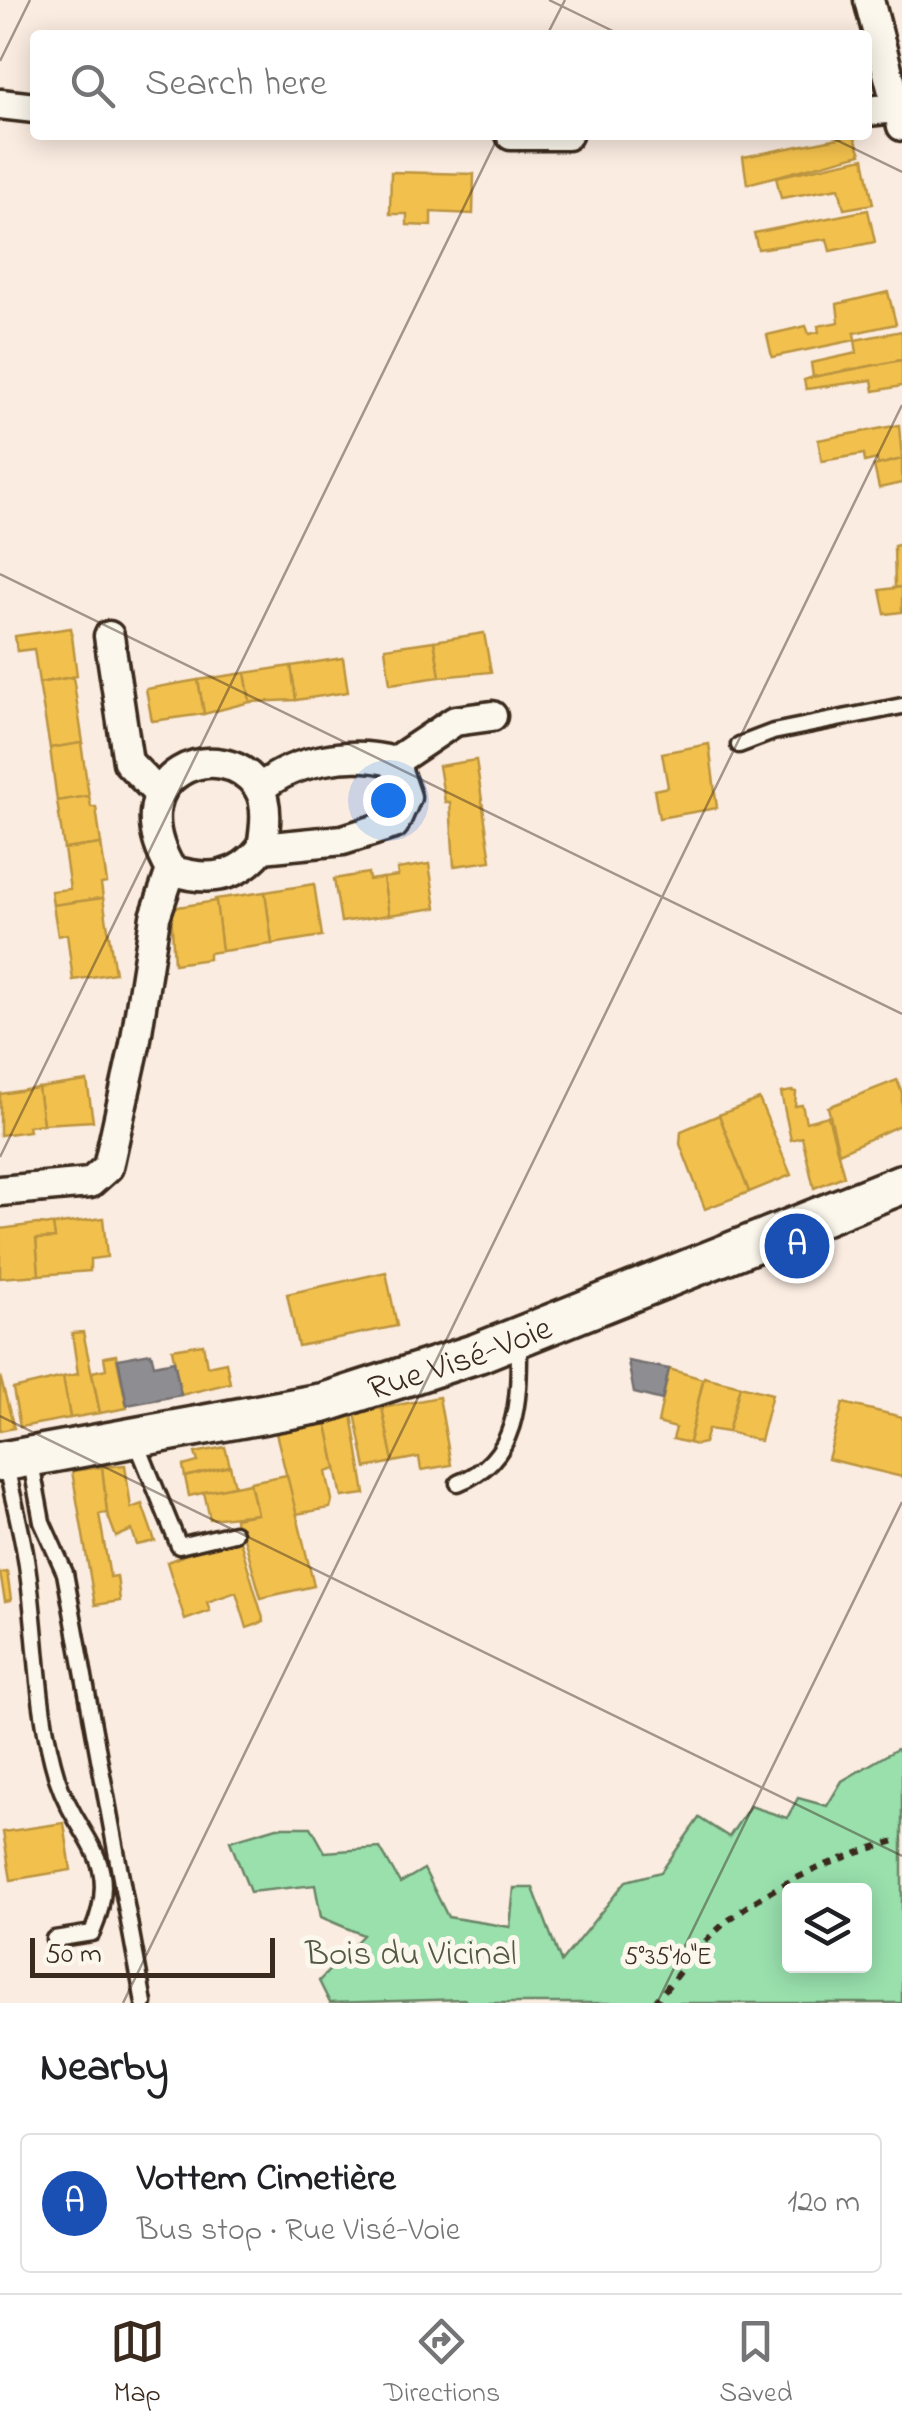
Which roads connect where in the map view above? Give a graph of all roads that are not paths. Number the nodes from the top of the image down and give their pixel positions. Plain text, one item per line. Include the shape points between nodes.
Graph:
1 (869, 0) edge
2 (0, 104) edge
3 (30, 107) edge
4 (872, 112) edge
5 (900, 116) edge
6 (109, 636) dead end
7 (902, 706) edge
8 (492, 716) dead end
9 (739, 745) dead end
10 (394, 762) junction
11 (260, 789) junction
12 (158, 792) junction
13 (262, 848) junction
14 (172, 870) junction
15 (902, 1184) edge
16 (0, 1191) edge
17 (519, 1336) junction
18 (134, 1438) junction
19 (11, 1460) edge
20 (458, 1482) dead end
21 (234, 1533) dead end
22 (54, 1939) dead end
23 (144, 2003) edge

1 - 5 street
2 - 3 street
4 - 5 street
6 - 12 street via 128,762
7 - 9 lane
8 - 10 street via 455,721
10 - 11 street via 365,754 279,772
10 - 13 street via 406,797 394,824 343,840
11 - 12 street via 243,772 206,762 175,773
11 - 13 street via 266,818
12 - 14 street via 152,822
13 - 14 street via 232,875 199,879
14 - 16 street via 155,917 108,1166 90,1183
15 - 17 street, Rue Visé-Voie
17 - 18 street, Rue Visé-Voie via 323,1404
17 - 20 lane via 519,1412 484,1472
18 - 19 street, Rue Visé-Voie
18 - 21 lane via 179,1546
19 - 22 lane via 40,1699 58,1781 98,1857 106,1900 92,1933
19 - 23 lane via 66,1572

